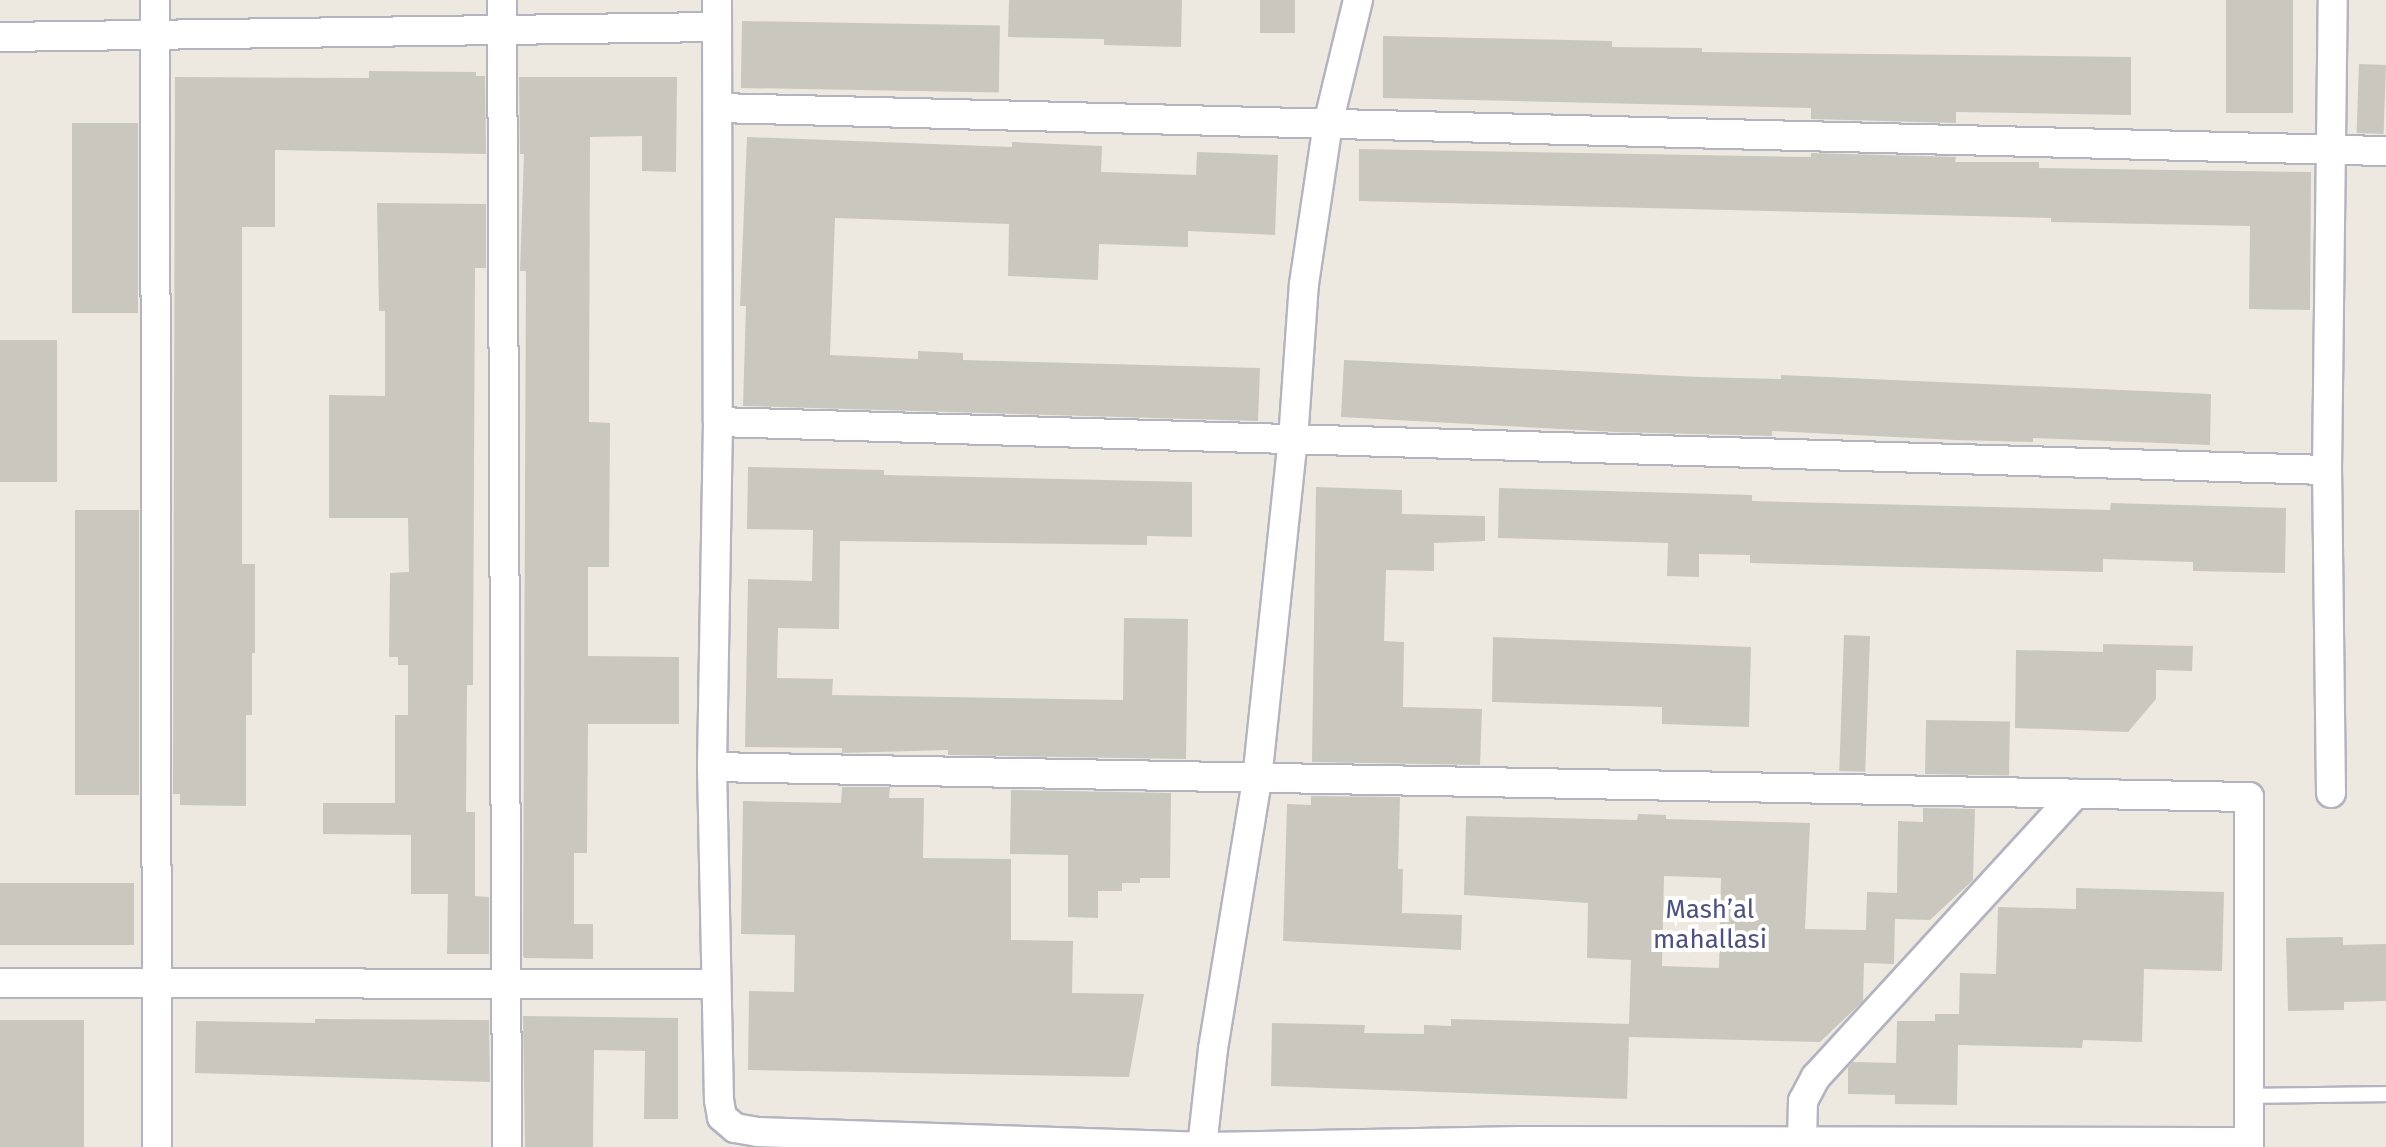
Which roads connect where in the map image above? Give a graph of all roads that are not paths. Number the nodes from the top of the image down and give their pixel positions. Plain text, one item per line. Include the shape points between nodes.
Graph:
1 (155, 0) edge
2 (502, 0) edge
3 (1358, 0) edge
4 (2333, 0) edge
5 (717, 13) edge
6 (502, 30) junction
7 (0, 37) edge
8 (155, 37) junction
9 (718, 108) junction
10 (1328, 124) junction
11 (2330, 150) junction
12 (2386, 151) edge
13 (718, 422) junction
14 (1293, 440) junction
15 (2327, 470) junction
16 (712, 767) junction
17 (1257, 780) junction
18 (2331, 793) dead end
19 (2075, 794) junction
20 (0, 983) edge
21 (156, 983) junction
22 (506, 984) junction
23 (716, 984) junction
24 (2386, 1094) edge
25 (2248, 1096) junction
26 (854, 1141) edge
27 (1802, 1141) junction
28 (1521, 1144) edge
29 (2249, 1144) edge
30 (157, 1147) edge
31 (507, 1147) edge
32 (1201, 1147) edge
33 (1209, 1147) edge

1 - 8 street
2 - 6 street
3 - 10 street
4 - 11 street
5 - 6 street
5 - 9 street
6 - 8 street
6 - 22 street
7 - 8 street
8 - 21 street
9 - 10 street
9 - 13 street
10 - 11 street
10 - 14 street via 1304,284
11 - 12 street
11 - 15 street
13 - 14 street
13 - 16 street
14 - 15 street
14 - 17 street
15 - 18 street
16 - 17 street
16 - 23 street
17 - 19 street
17 - 32 street
19 - 25 street via 2249,797
19 - 27 street via 1816,1077 1803,1101
20 - 21 street
21 - 22 street
21 - 30 street
22 - 23 street
22 - 31 street
23 - 26 street via 722,1117 735,1128
24 - 25 lane
25 - 29 street
26 - 32 street
27 - 28 street
27 - 29 street
28 - 33 street

